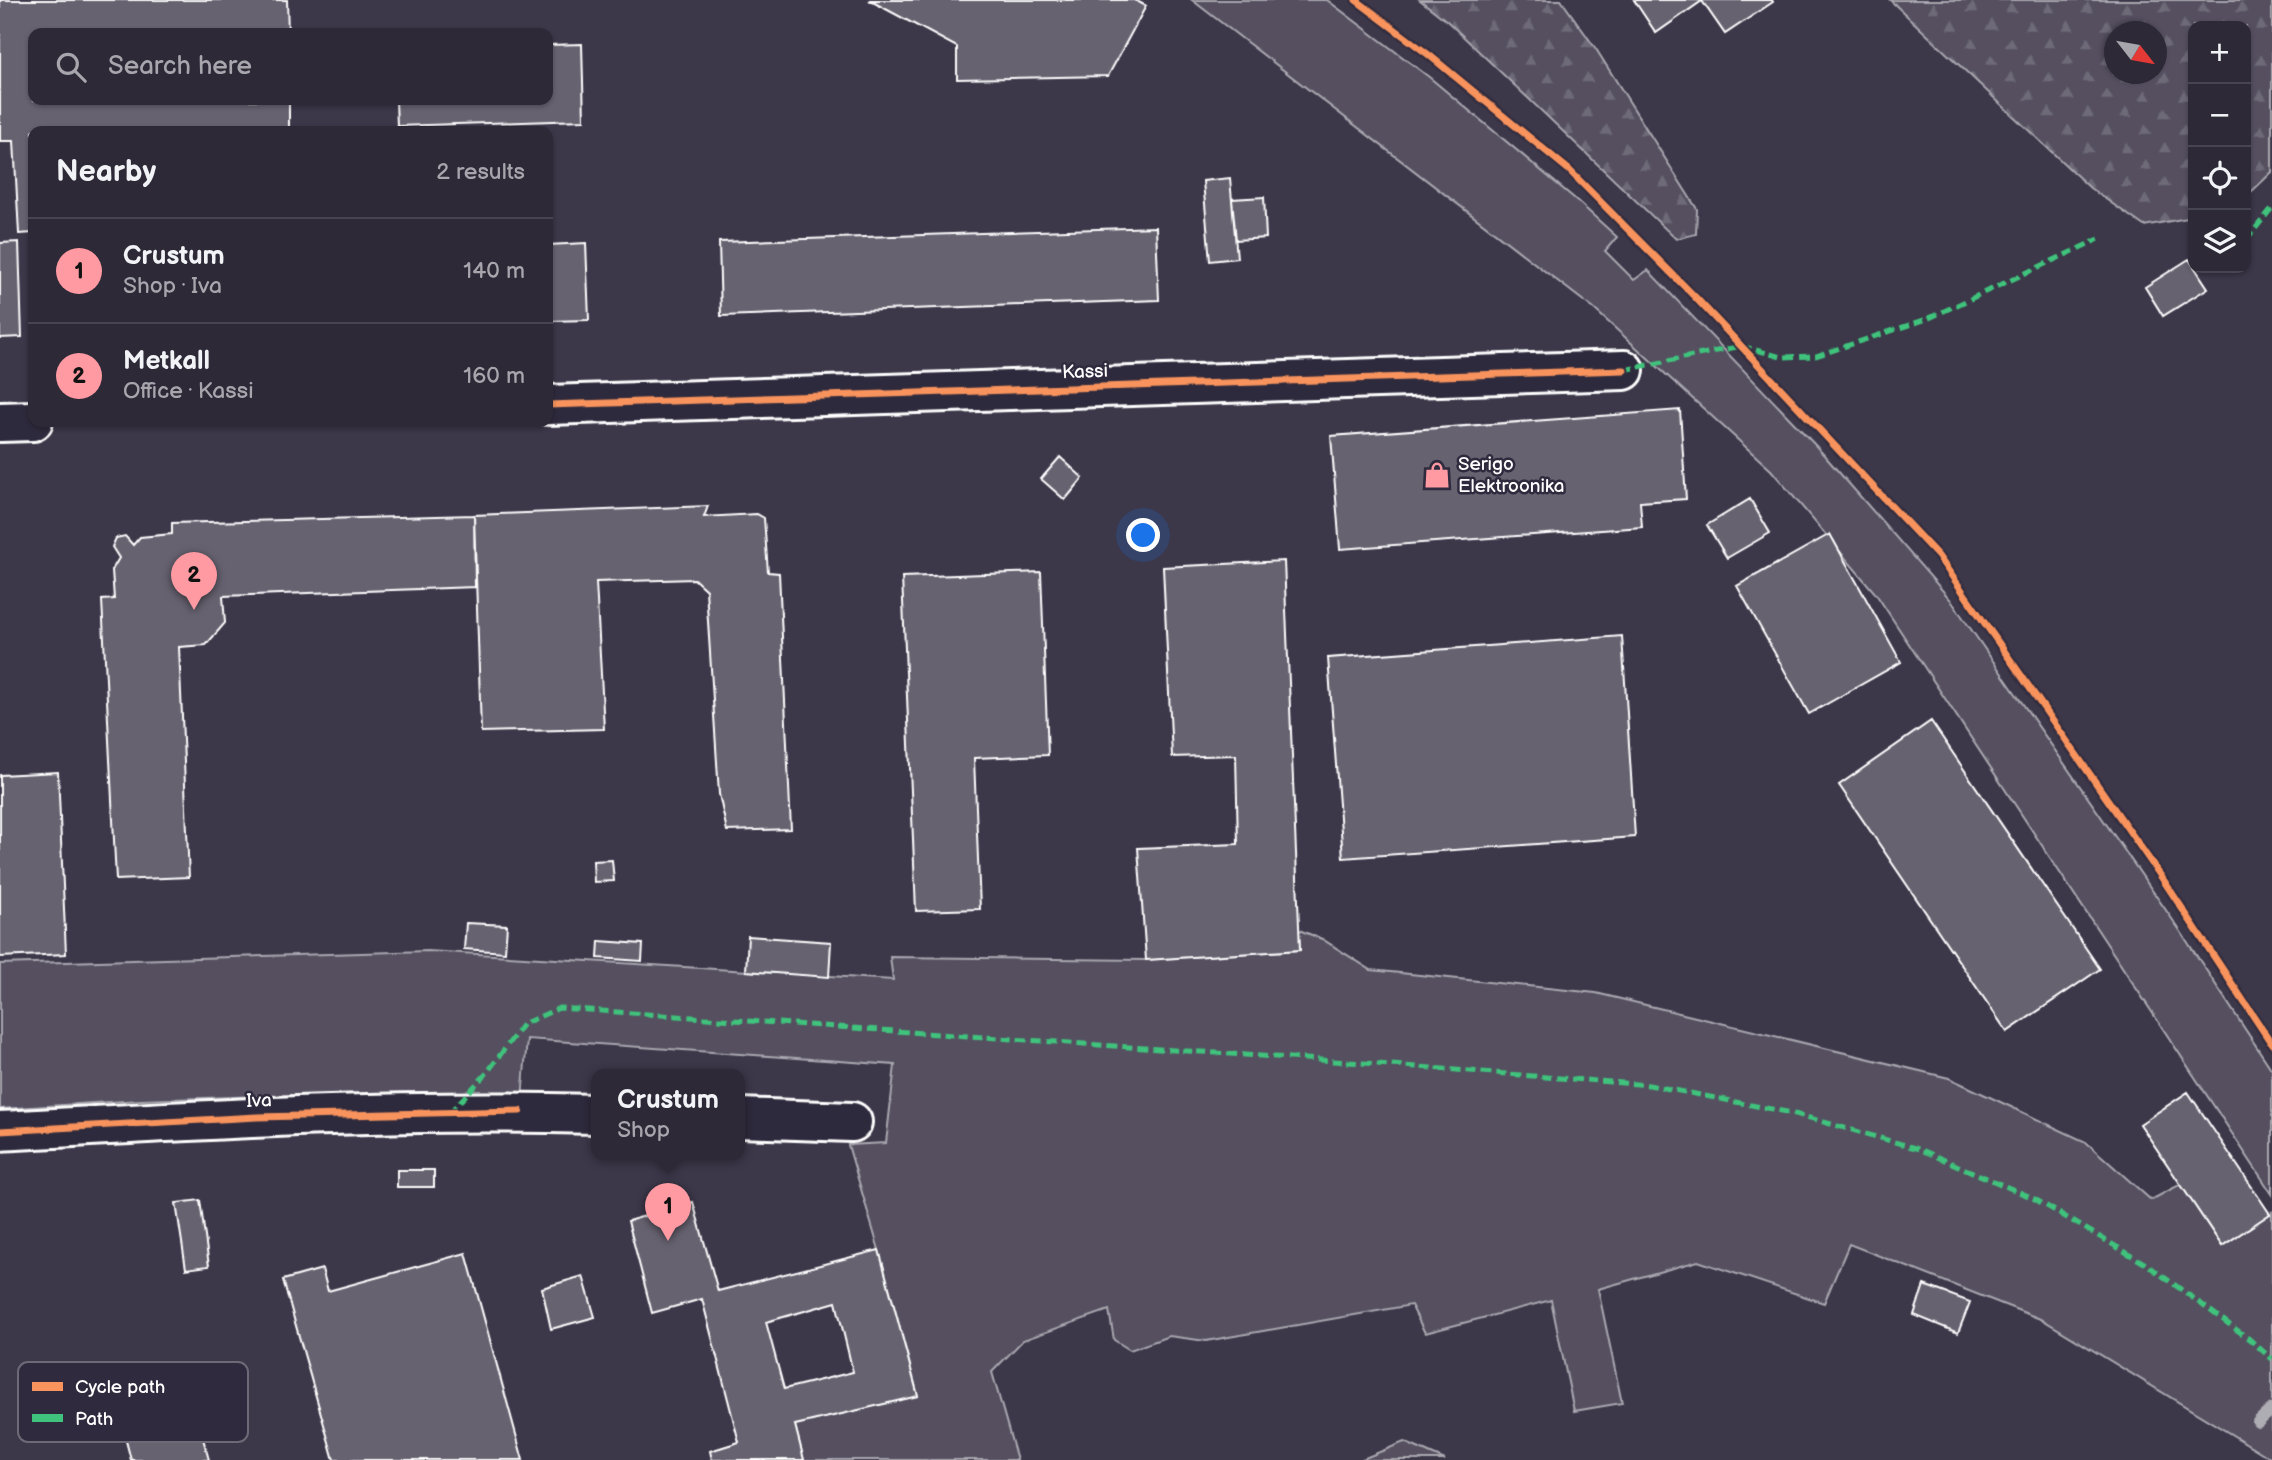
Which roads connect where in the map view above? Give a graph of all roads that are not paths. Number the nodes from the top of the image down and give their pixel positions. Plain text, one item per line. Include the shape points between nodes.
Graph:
1 (1624, 370) dead end
2 (553, 405) edge
3 (28, 421) edge
4 (0, 422) edge
5 (591, 1114) edge
6 (745, 1118) edge
7 (852, 1122) dead end
8 (0, 1131) edge

1 - 2 street, Kassi
3 - 4 street
5 - 8 street, Iva via 257,1117
6 - 7 street

